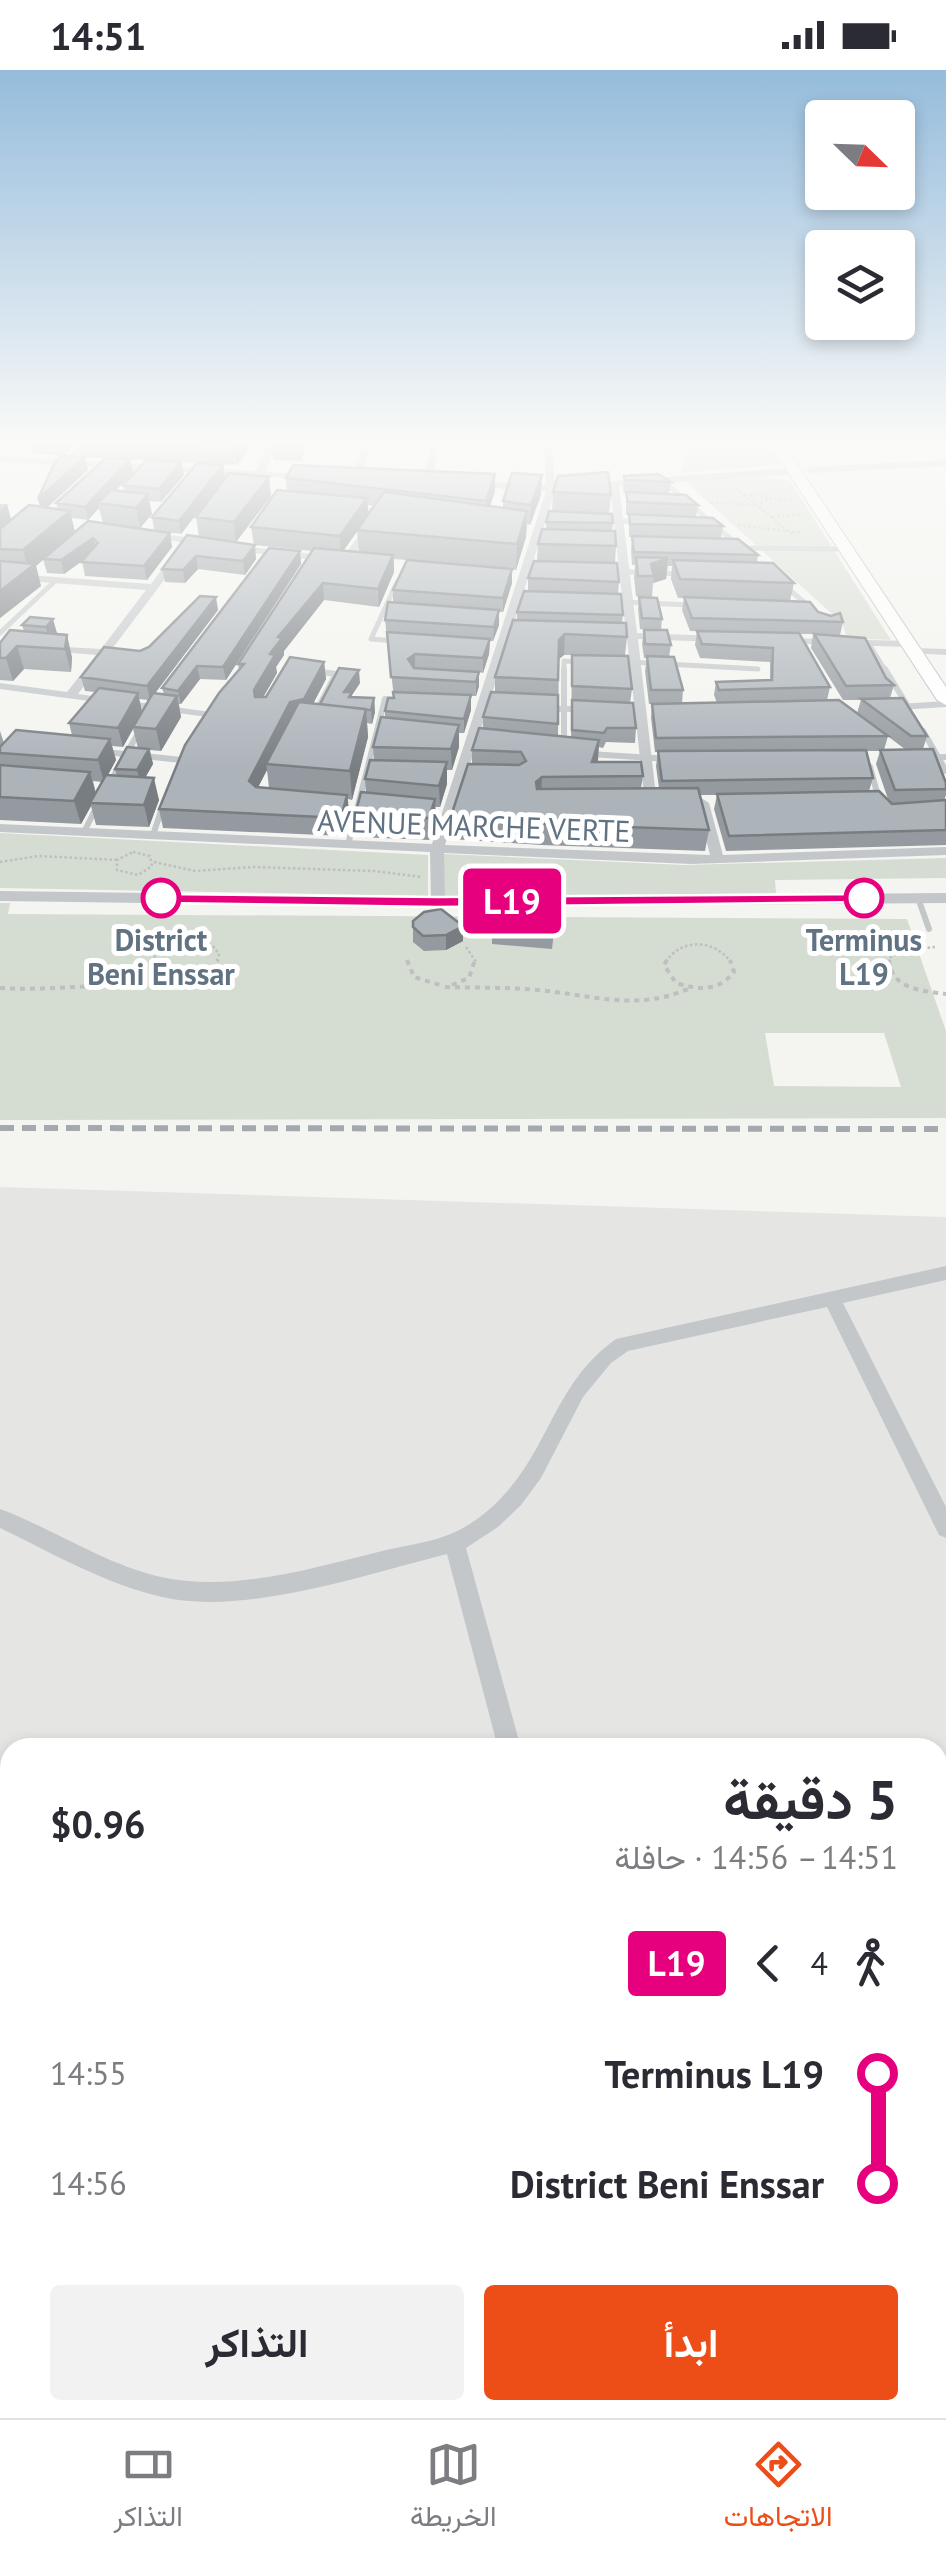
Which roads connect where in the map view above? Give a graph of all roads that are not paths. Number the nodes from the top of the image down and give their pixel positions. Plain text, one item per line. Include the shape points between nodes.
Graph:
1 (179, 553) edge
2 (273, 553) edge
3 (351, 553) edge
4 (529, 553) edge
5 (622, 553) edge
6 (746, 553) edge
7 (848, 553) edge
8 (858, 553) edge
9 (312, 557) junction
10 (752, 558) edge
11 (346, 560) junction
12 (365, 562) edge
13 (46, 565) edge
14 (404, 566) edge
15 (540, 568) edge
16 (590, 571) edge
17 (624, 572) junction
18 (302, 573) edge
19 (522, 573) junction
20 (699, 574) edge
21 (0, 576) edge
22 (501, 576) edge
23 (774, 576) edge
24 (31, 578) junction
25 (56, 580) junction
26 (153, 587) junction
27 (514, 598) junction
28 (533, 599) edge
29 (609, 602) edge
30 (628, 602) junction
31 (702, 605) edge
32 (794, 609) edge
33 (385, 610) junction
34 (812, 610) junction
35 (402, 612) edge
36 (820, 616) edge
37 (504, 632) junction
38 (0, 633) edge
39 (522, 633) edge
40 (595, 635) edge
41 (632, 636) junction
42 (725, 639) edge
43 (762, 640) edge
44 (408, 642) edge
45 (800, 642) junction
46 (0, 644) edge
47 (869, 644) junction
48 (17, 645) edge
49 (34, 646) edge
50 (925, 650) edge
51 (102, 652) junction
52 (808, 656) edge
53 (581, 662) edge
54 (617, 662) edge
55 (634, 662) junction
56 (304, 669) edge
57 (758, 669) dead end
58 (946, 673) edge
59 (0, 686) edge
60 (165, 692) edge
61 (70, 696) junction
62 (221, 700) edge
63 (404, 701) edge
64 (946, 702) edge
65 (908, 706) junction
66 (891, 707) edge
67 (153, 708) junction
68 (480, 708) junction
69 (497, 708) edge
70 (531, 708) edge
71 (565, 709) junction
72 (602, 710) edge
73 (621, 710) edge
74 (640, 710) junction
75 (658, 710) edge
76 (210, 716) junction
77 (310, 725) edge
78 (360, 730) edge
79 (201, 731) edge
80 (377, 732) junction
81 (396, 734) edge
82 (451, 740) edge
83 (470, 742) junction
84 (488, 744) edge
85 (192, 746) edge
86 (90, 751) edge
87 (564, 752) edge
88 (580, 753) edge
89 (126, 754) junction
90 (942, 757) edge
91 (646, 759) junction
92 (683, 759) edge
93 (868, 759) edge
94 (906, 759) edge
95 (182, 760) junction
96 (946, 771) edge
97 (365, 775) junction
98 (384, 776) edge
99 (175, 777) edge
100 (440, 778) edge
101 (458, 779) junction
102 (473, 779) edge
103 (106, 790) junction
104 (121, 790) edge
105 (167, 794) edge
106 (878, 799) junction
107 (859, 800) edge
108 (723, 802) edge
109 (703, 803) junction
110 (632, 804) edge
111 (651, 804) junction
112 (668, 804) edge
113 (686, 804) edge
114 (356, 807) junction
115 (374, 808) edge
116 (887, 812) edge
117 (429, 813) edge
118 (448, 814) junction
119 (0, 828) edge
120 (84, 832) junction
121 (154, 835) junction
122 (348, 845) junction
123 (437, 850) junction
124 (946, 851) edge
125 (718, 860) junction
126 (0, 896) edge
127 (918, 898) junction
128 (945, 898) edge
129 (438, 902) junction
130 (929, 929) dead end
131 (946, 1273) edge
132 (832, 1299) junction
133 (0, 1518) edge
134 (946, 1528) edge
135 (454, 1543) junction
136 (507, 1738) edge

1 - 26 street
2 - 9 street
3 - 11 street
4 - 19 street
5 - 17 street
6 - 10 lane
7 - 50 highway
8 - 50 highway
9 - 11 street
9 - 18 lane
11 - 12 street
13 - 24 lane
14 - 33 lane
15 - 19 lane
16 - 17 lane
17 - 20 lane
17 - 30 street
19 - 22 street
19 - 27 street
21 - 24 street
23 - 34 lane
24 - 25 street
25 - 26 street
25 - 38 lane
26 - 51 street
27 - 28 lane
27 - 37 street
29 - 30 lane
30 - 31 lane
30 - 41 street
32 - 34 lane
33 - 35 lane
33 - 44 lane via 371,640
34 - 36 lane
37 - 39 street
37 - 68 street
40 - 41 street
41 - 42 street
41 - 55 street
43 - 45 street
45 - 47 street
45 - 52 lane
46 - 48 street
47 - 50 street
47 - 65 lane
49 - 51 street
50 - 58 highway
50 - 64 highway
51 - 61 street
53 - 71 lane via 564,661
54 - 55 lane
55 - 57 lane
55 - 74 street
56 - 77 lane via 336,674
59 - 61 street
60 - 67 lane
61 - 67 street
62 - 76 lane
63 - 80 lane via 384,699
64 - 65 lane
65 - 66 lane
65 - 90 lane
67 - 76 street
67 - 89 lane
68 - 69 lane
68 - 83 street
70 - 71 lane
71 - 72 lane
71 - 87 lane
73 - 74 lane
74 - 75 lane
74 - 91 street
76 - 79 lane
78 - 80 lane
80 - 81 lane
80 - 97 lane
82 - 83 lane
83 - 84 lane
83 - 101 street
85 - 95 lane
86 - 89 lane
88 - 91 lane
89 - 95 lane
89 - 103 lane
90 - 94 lane
90 - 96 lane
91 - 92 lane
91 - 111 street
93 - 106 lane
95 - 99 lane
97 - 98 lane
97 - 114 lane
100 - 101 lane
101 - 102 lane
101 - 118 street
103 - 104 lane
103 - 120 lane
105 - 121 lane
106 - 107 lane
106 - 116 lane
108 - 109 lane
109 - 113 lane
109 - 125 street
110 - 111 lane
111 - 112 lane
114 - 115 lane
114 - 122 lane
117 - 118 lane
118 - 123 street
119 - 120 street, AVENUE MARCHE VERTE
120 - 121 street, AVENUE MARCHE VERTE
121 - 122 street, AVENUE MARCHE VERTE
122 - 123 street, AVENUE MARCHE VERTE
123 - 125 street, AVENUE MARCHE VERTE
123 - 129 street
124 - 125 street, AVENUE MARCHE VERTE
126 - 129 street
127 - 128 street
127 - 129 street
127 - 130 lane
131 - 132 street
132 - 134 street
132 - 135 street via 623,1344 600,1357 523,1488 481,1530
133 - 135 street via 135,1579 197,1592 239,1591
135 - 136 street

